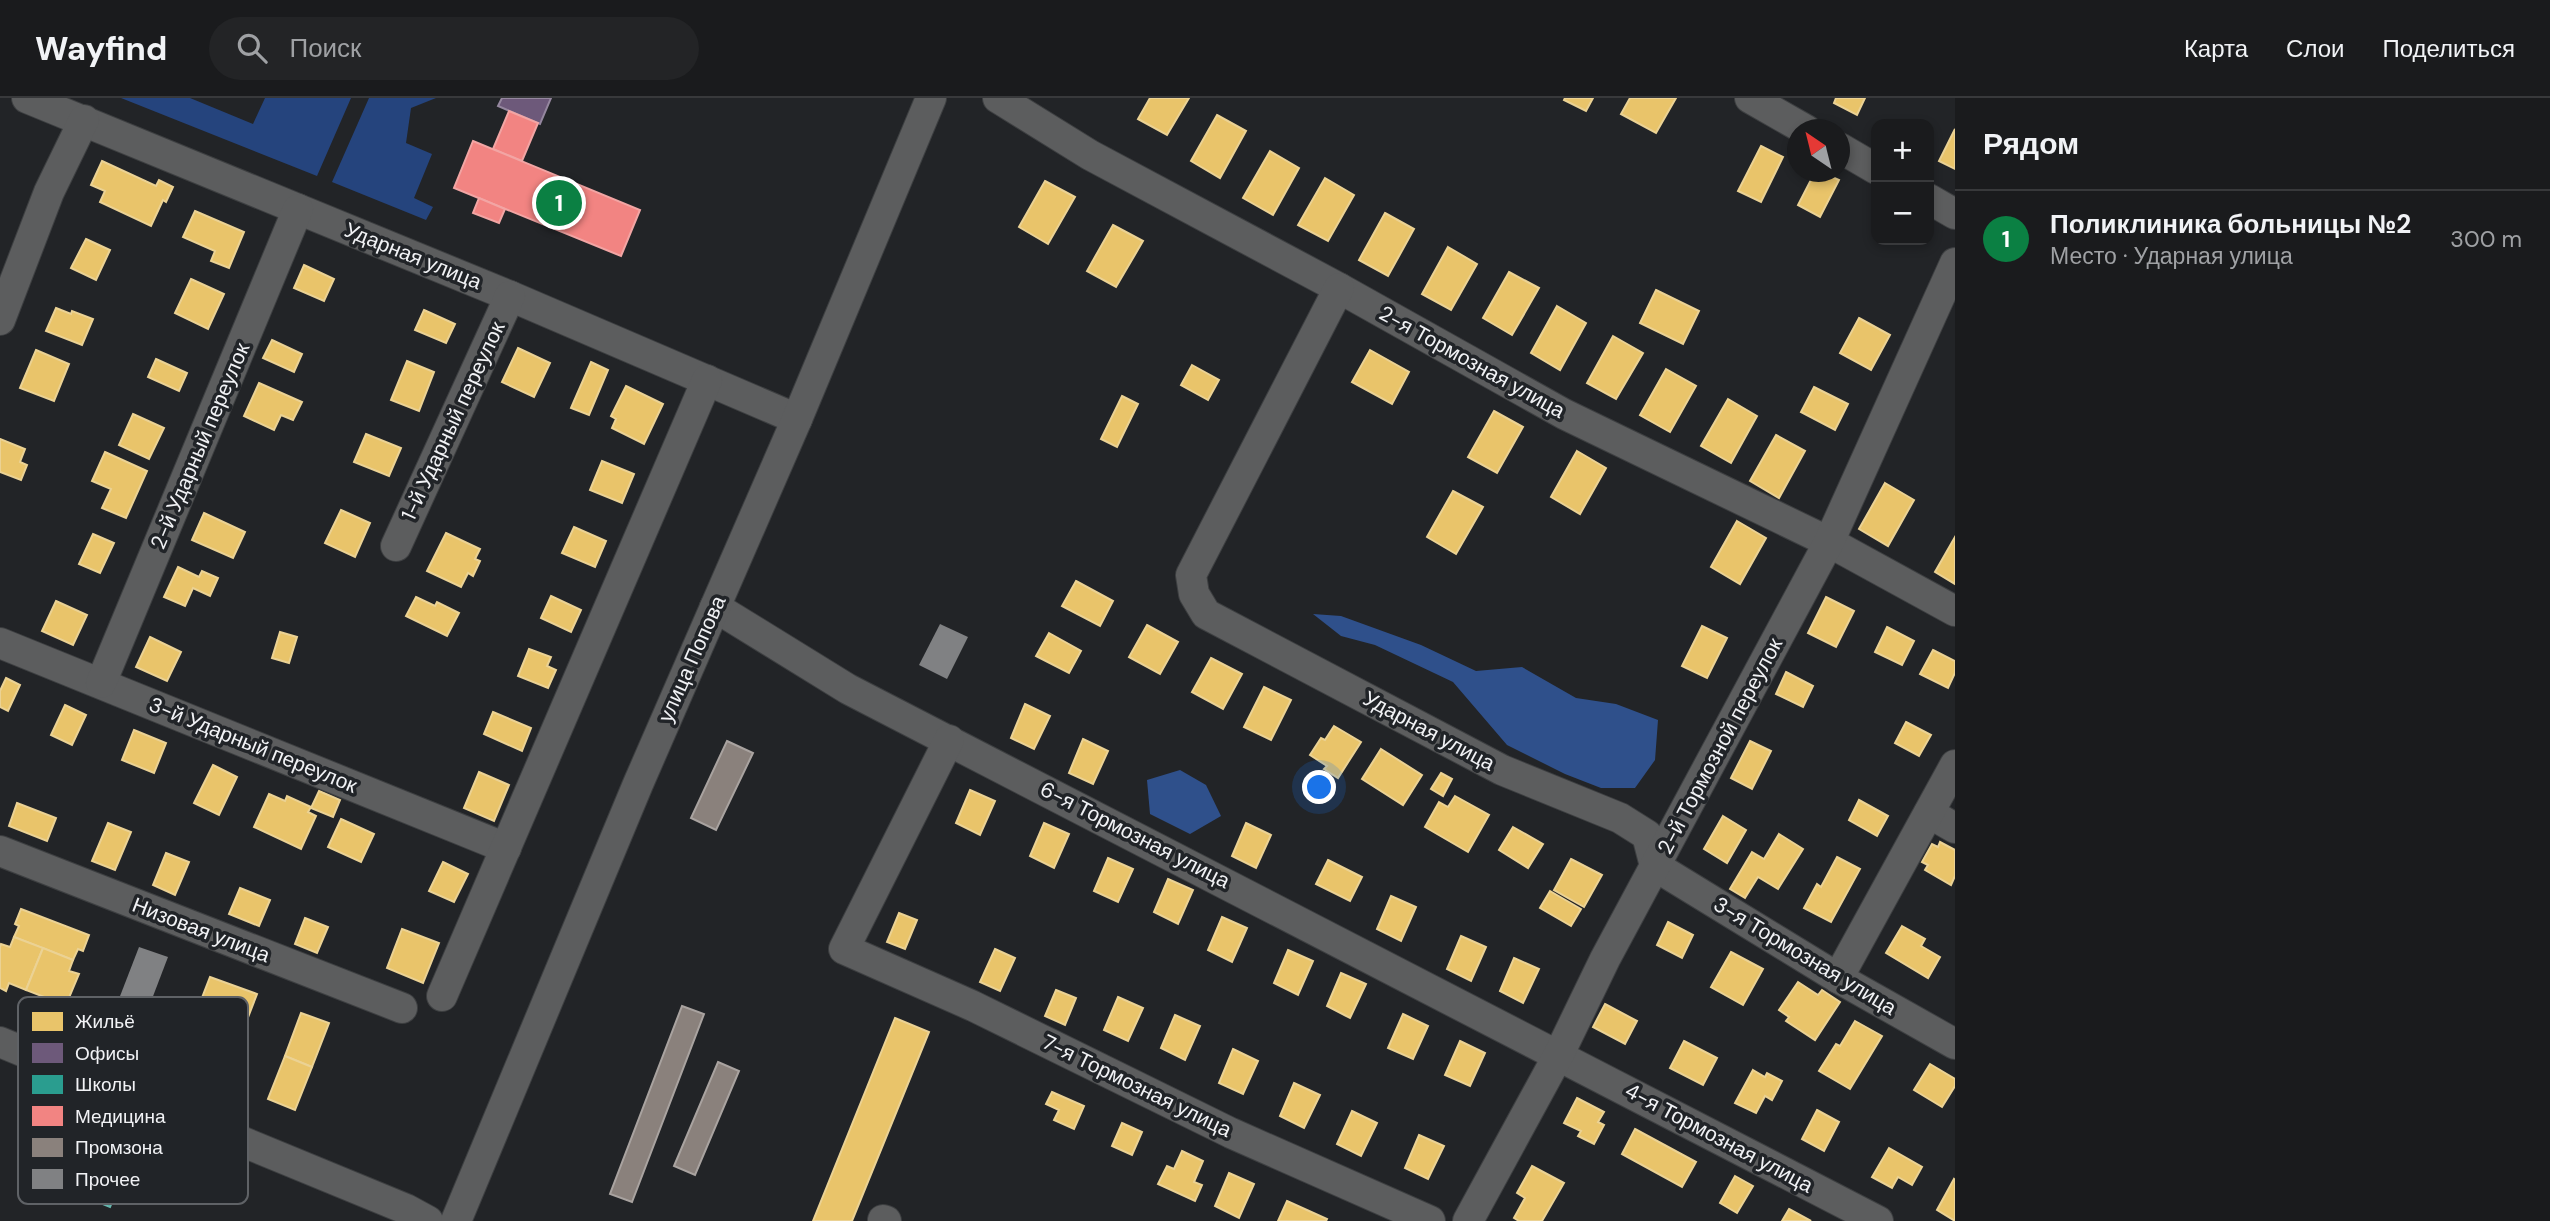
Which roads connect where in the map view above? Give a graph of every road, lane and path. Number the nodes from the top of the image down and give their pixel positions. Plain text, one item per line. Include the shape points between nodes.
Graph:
1 (27, 98) edge
2 (931, 98) edge
3 (998, 98) edge
4 (1751, 98) edge
5 (1787, 119) edge
6 (84, 120) junction
7 (1850, 154) edge
8 (1871, 166) edge
9 (1934, 202) edge
10 (298, 209) junction
11 (1955, 214) edge
12 (1955, 263) edge
13 (1339, 289) junction
14 (510, 296) junction
15 (0, 320) edge
16 (707, 380) junction
17 (797, 419) junction
18 (1829, 542) junction
19 (396, 545) dead end
20 (715, 607) junction
21 (1955, 611) edge
22 (0, 643) edge
23 (101, 683) junction
24 (949, 740) junction
25 (1955, 765) edge
26 (1929, 813) junction
27 (1955, 828) edge
28 (506, 848) junction
29 (0, 851) edge
30 (1655, 866) junction
31 (1838, 978) junction
32 (442, 996) dead end
33 (402, 1008) dead end
34 (0, 1042) edge
35 (1955, 1044) edge
36 (18, 1049) edge
37 (1559, 1054) junction
38 (248, 1144) edge
39 (428, 1221) edge
40 (456, 1221) edge
41 (1430, 1221) edge
42 (1468, 1221) edge
43 (1878, 1221) edge

1 - 6 street, Ударная улица
2 - 17 street, улица Попова
3 - 13 street, 2-я Тормозная улица via 1090,155
4 - 5 street
6 - 10 street, Ударная улица
6 - 15 street via 49,192
7 - 8 street
9 - 11 street
10 - 14 street, Ударная улица
10 - 23 street, 2-й Ударный переулок
12 - 18 street, 2-й Тормозной переулок
13 - 18 street, 2-я Тормозная улица via 1564,414
13 - 30 street, Ударная улица via 1191,575 1194,594 1206,614 1502,770 1620,818 1647,835
14 - 16 street, Ударная улица
14 - 19 street, 1-й Ударный переулок
16 - 17 street, Ударная улица
16 - 28 street
17 - 20 street, улица Попова
18 - 21 street, 2-я Тормозная улица
18 - 30 street, 2-й Тормозной переулок
20 - 24 street, 6-я Тормозная улица via 848,688
20 - 40 street, улица Попова
22 - 23 street, 3-й Ударный переулок
23 - 28 street, 3-й Ударный переулок
24 - 37 street, 6-я Тормозная улица
24 - 41 street, 7-я Тормозная улица via 844,949 973,1006 1231,1133
25 - 26 street
26 - 27 street
26 - 31 street
28 - 32 street
29 - 33 street, Низовая улица
30 - 31 street, 3-я Тормозная улица
30 - 37 street, 2-й Тормозной переулок
31 - 35 street, 3-я Тормозная улица
34 - 36 street
37 - 42 street, 2-й Тормозной переулок
37 - 43 street, 4-я Тормозная улица
38 - 39 street

